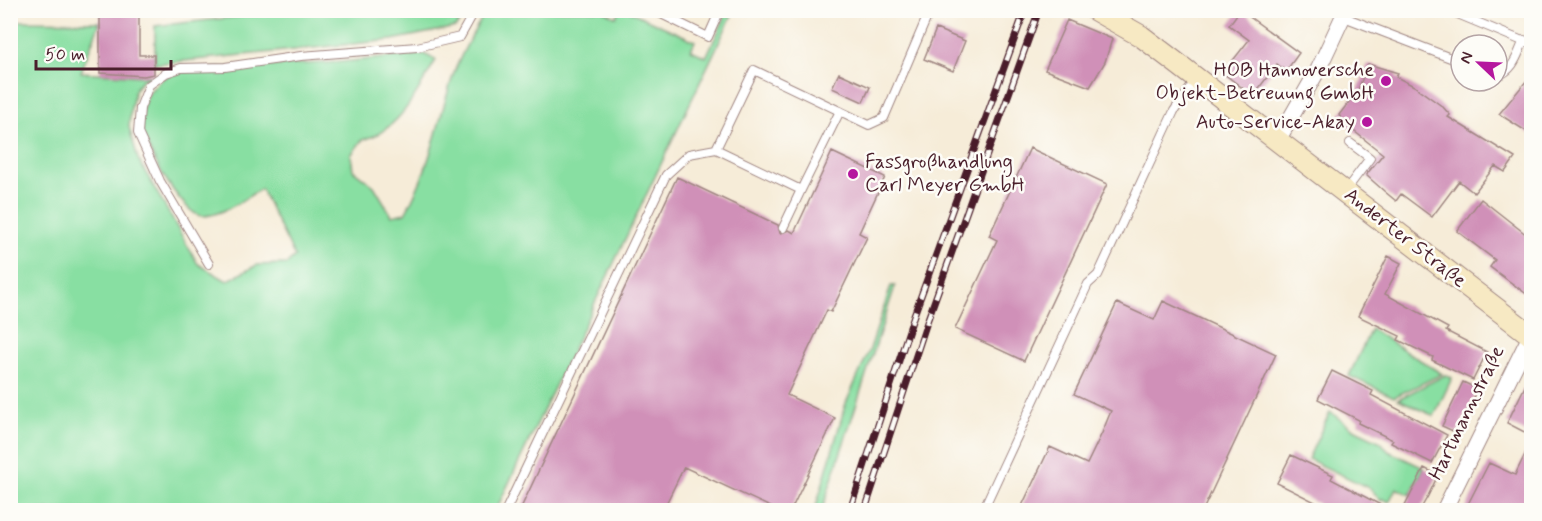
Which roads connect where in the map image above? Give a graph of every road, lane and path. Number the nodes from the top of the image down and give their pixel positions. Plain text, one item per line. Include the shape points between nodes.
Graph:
1 (475, 10) edge
2 (653, 10) edge
3 (720, 10) edge
4 (930, 10) edge
5 (1095, 10) edge
6 (1448, 10) edge
7 (1345, 14) edge
8 (1528, 43) edge
9 (1449, 57) edge
10 (1509, 70) edge
11 (1198, 79) junction
12 (840, 111) junction
13 (1278, 140) junction
14 (1350, 143) dead end
15 (716, 149) junction
16 (801, 190) junction
17 (1344, 191) junction
18 (783, 228) dead end
19 (209, 264) dead end
20 (1531, 334) edge
21 (506, 510) edge
22 (983, 510) edge
23 (1444, 510) edge

1 - 19 lane via 460,37 417,47 181,68 149,85 140,108 138,133 160,181
2 - 3 lane via 708,37
4 - 12 lane via 884,118 869,125
5 - 11 main road, Anderter Straße via 1141,36
6 - 8 lane
7 - 9 lane
7 - 13 street via 1305,96
8 - 10 lane
11 - 13 main road, Anderter Straße
11 - 22 lane via 1174,111
12 - 15 lane via 754,70
12 - 16 lane
13 - 17 main road, Anderter Straße
14 - 17 lane via 1370,158
15 - 16 lane
15 - 21 lane via 689,154 666,175
16 - 18 lane
17 - 20 main road, Anderter Straße
20 - 23 street, Hartmannstraße

